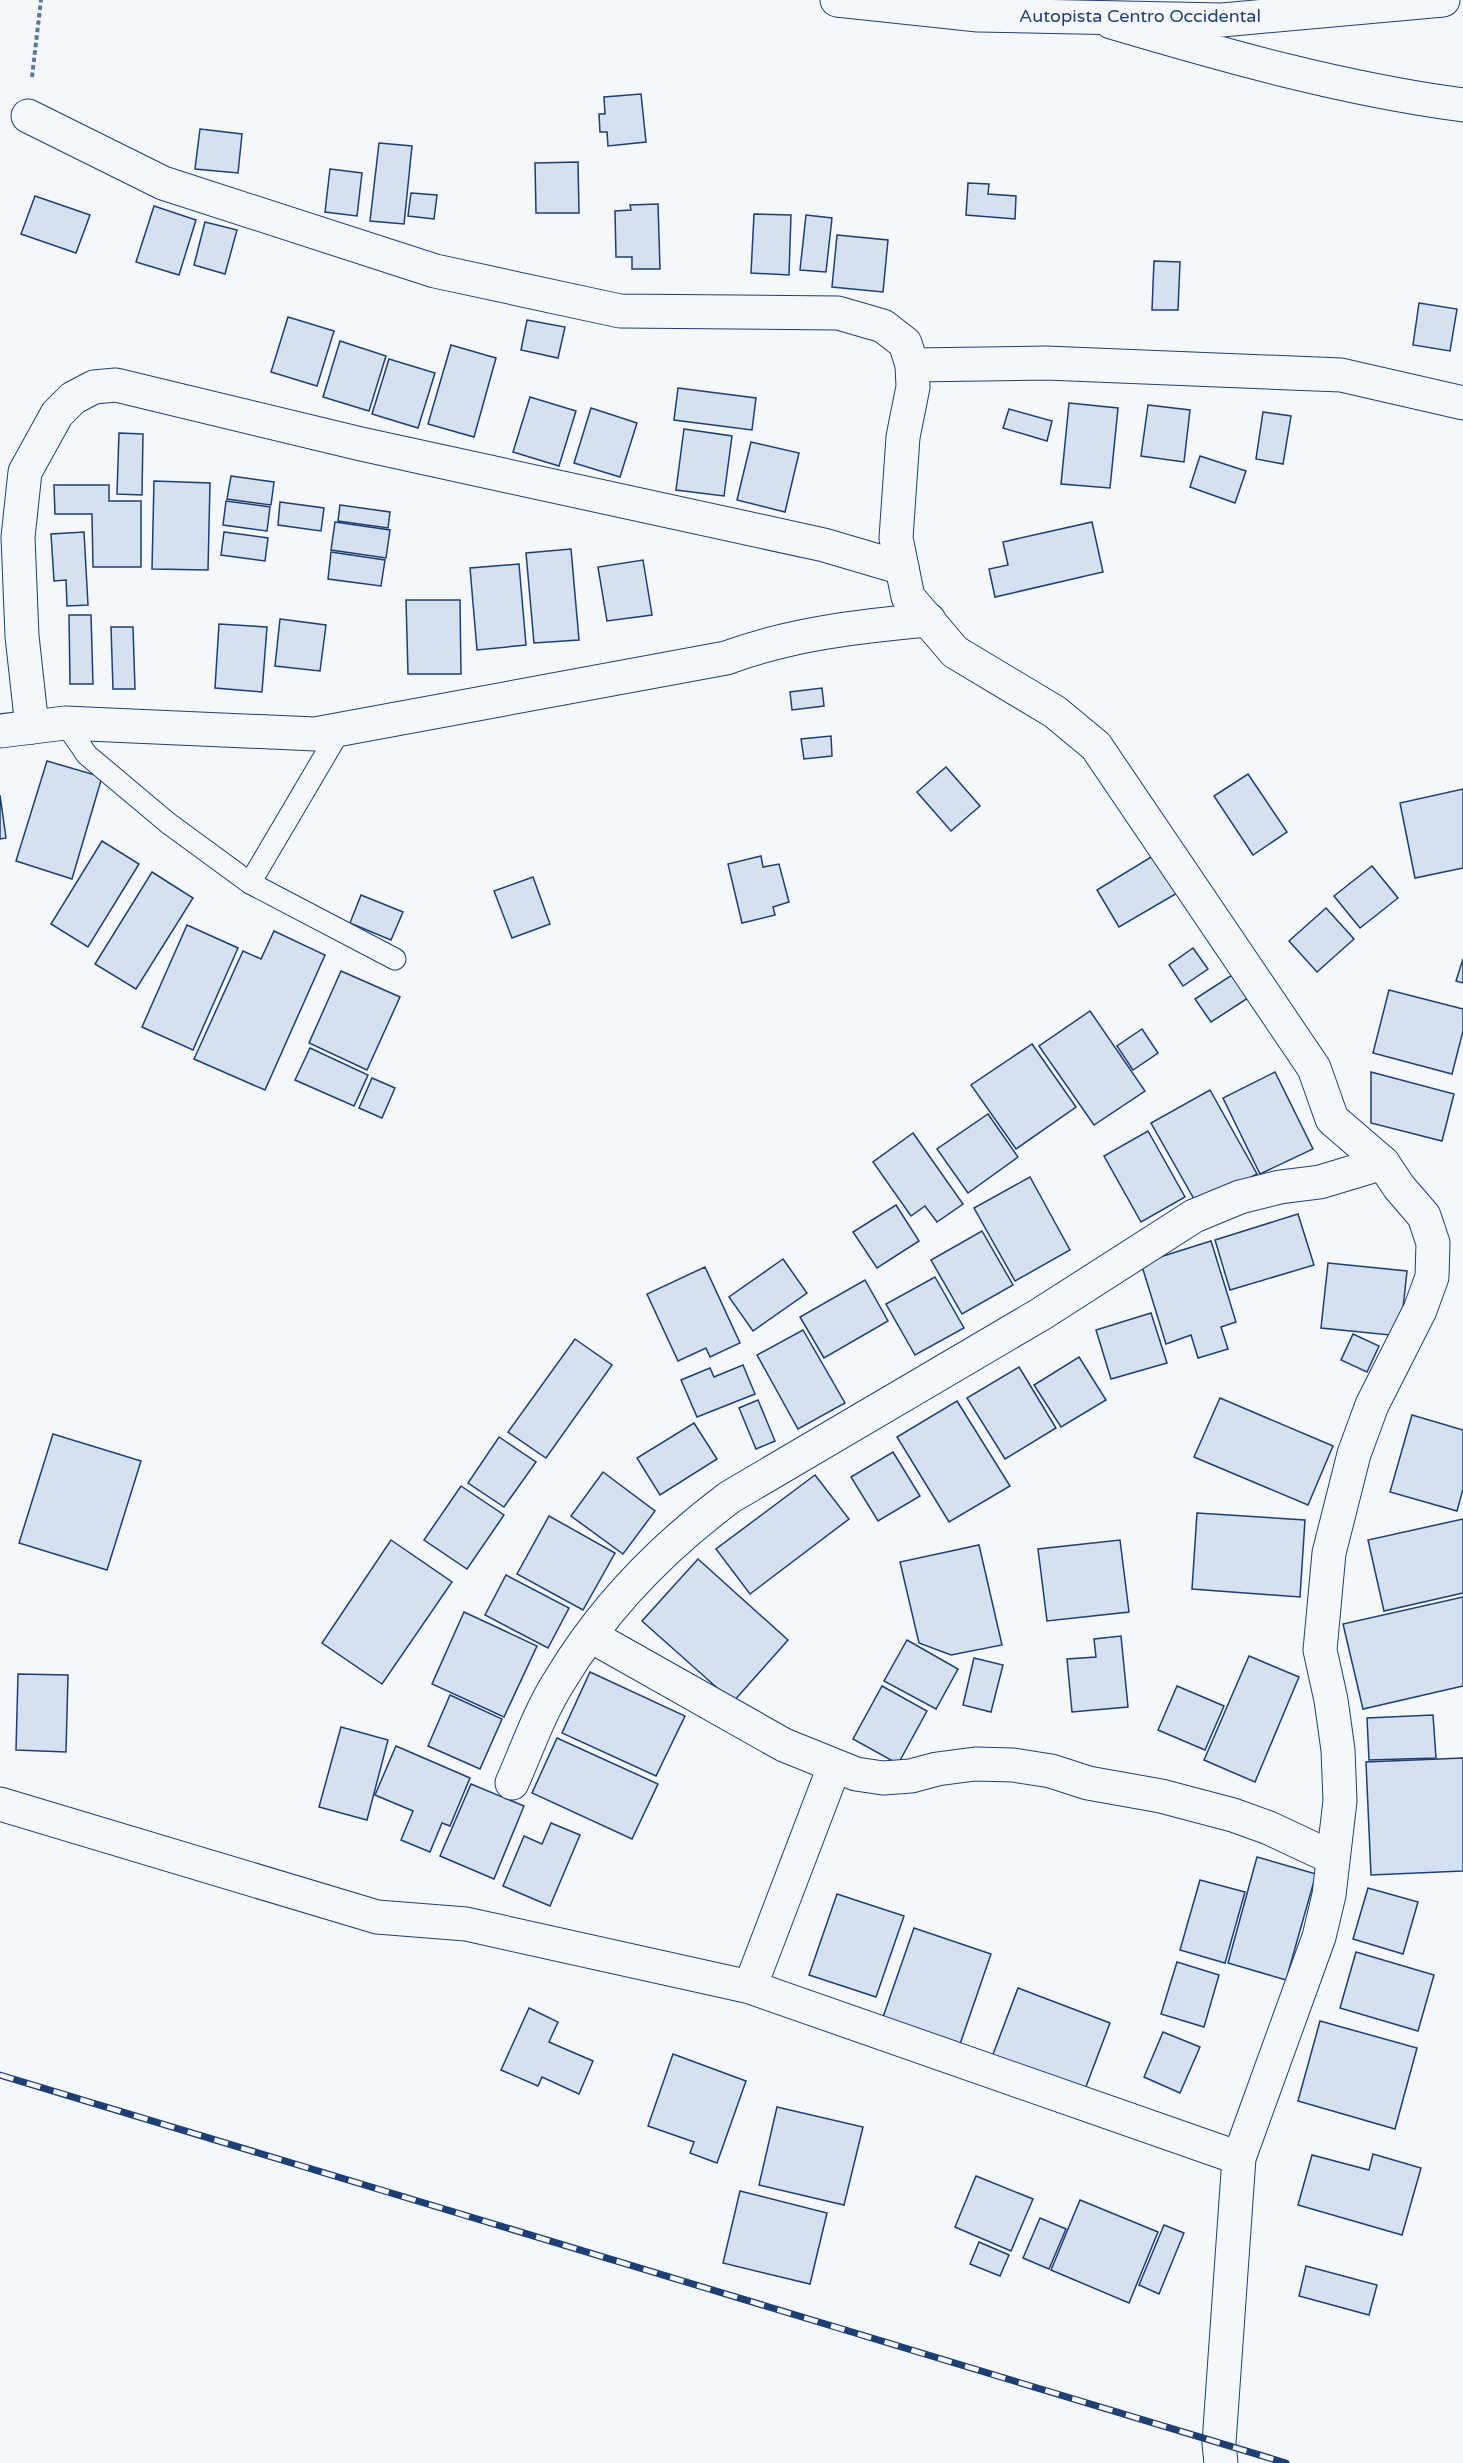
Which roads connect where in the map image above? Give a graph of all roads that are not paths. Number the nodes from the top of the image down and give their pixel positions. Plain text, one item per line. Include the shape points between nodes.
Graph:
1 (837, 0) edge
2 (1443, 0) edge
3 (1097, 19) junction
4 (1463, 105) edge
5 (28, 116) road end
6 (912, 365) junction
7 (1463, 403) edge
8 (11, 501) edge
9 (902, 568) junction
10 (928, 620) junction
11 (65, 723) junction
12 (32, 727) junction
13 (340, 730) junction
14 (0, 731) edge
15 (250, 883) junction
16 (395, 959) dead end
17 (1383, 1163) junction
18 (591, 1636) junction
19 (834, 1767) junction
20 (512, 1784) dead end
21 (0, 1804) edge
22 (1333, 1858) junction
23 (750, 1988) junction
24 (1239, 2158) junction
25 (1221, 2463) edge

1 - 3 main road, Autopista Centro Occidental via 978,15
2 - 3 main road, Autopista Centro Occidental via 1222,20
3 - 4 main road via 1242,61
5 - 6 main road via 163,183 435,271 620,311 838,314 883,326 905,343
6 - 7 main road via 1046,363 1341,375
6 - 9 main road via 913,387 903,437 896,538
8 - 9 main road via 57,414 73,398 94,387 116,385 329,437 824,545
8 - 12 main road via 18,537 22,636
9 - 10 main road via 908,597
10 - 13 main road via 819,632 726,658
10 - 17 main road via 956,652 1055,712 1096,746 1314,1068 1332,1119
11 - 12 main road
11 - 13 main road via 315,734
11 - 15 lane via 87,755 168,823
12 - 14 main road
13 - 15 lane
15 - 16 lane
17 - 18 main road via 1320,1182 1240,1197 1194,1216 1041,1314 730,1497 659,1557
17 - 22 main road via 1424,1216 1433,1243 1432,1277 1420,1310 1381,1385 1354,1454 1329,1553 1320,1650 1338,1750 1340,1801
18 - 19 main road via 784,1745
18 - 20 main road via 559,1680
19 - 22 main road via 883,1778 975,1764 1052,1771 1088,1783 1161,1796 1233,1815
19 - 23 main road
21 - 23 main road via 377,1917 466,1924
22 - 24 main road via 1319,1937
23 - 24 main road
24 - 25 main road via 1219,2443

